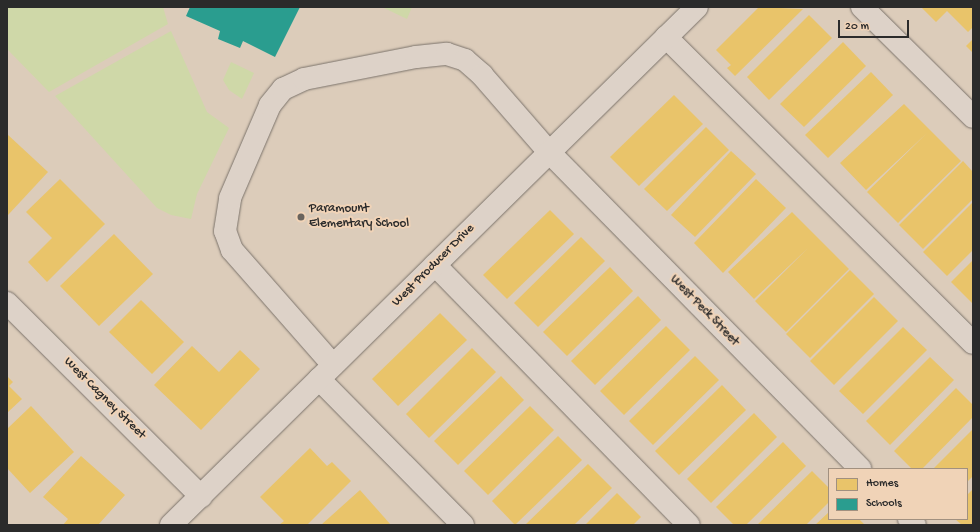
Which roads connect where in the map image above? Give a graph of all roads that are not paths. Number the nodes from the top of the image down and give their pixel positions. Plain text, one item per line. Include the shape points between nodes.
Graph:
1 (697, 7) edge
2 (862, 7) edge
3 (666, 37) junction
4 (973, 117) edge
5 (549, 152) junction
6 (435, 265) junction
7 (7, 303) edge
8 (973, 343) edge
9 (326, 372) junction
10 (859, 468) edge
11 (201, 496) junction
12 (171, 525) edge
13 (463, 525) edge
14 (689, 525) edge

1 - 3 street, West Producer Drive
2 - 4 street
3 - 5 street, West Producer Drive
3 - 8 street
5 - 6 street, West Producer Drive
5 - 9 street, West Peck Street via 465,60 448,54 416,57 304,79 283,89 270,105 230,198 225,231 232,250
5 - 10 street, West Peck Street
6 - 9 street, West Producer Drive
6 - 14 street
7 - 11 street, West Cagney Street
9 - 11 street, West Producer Drive
9 - 13 street
11 - 12 street, West Producer Drive

